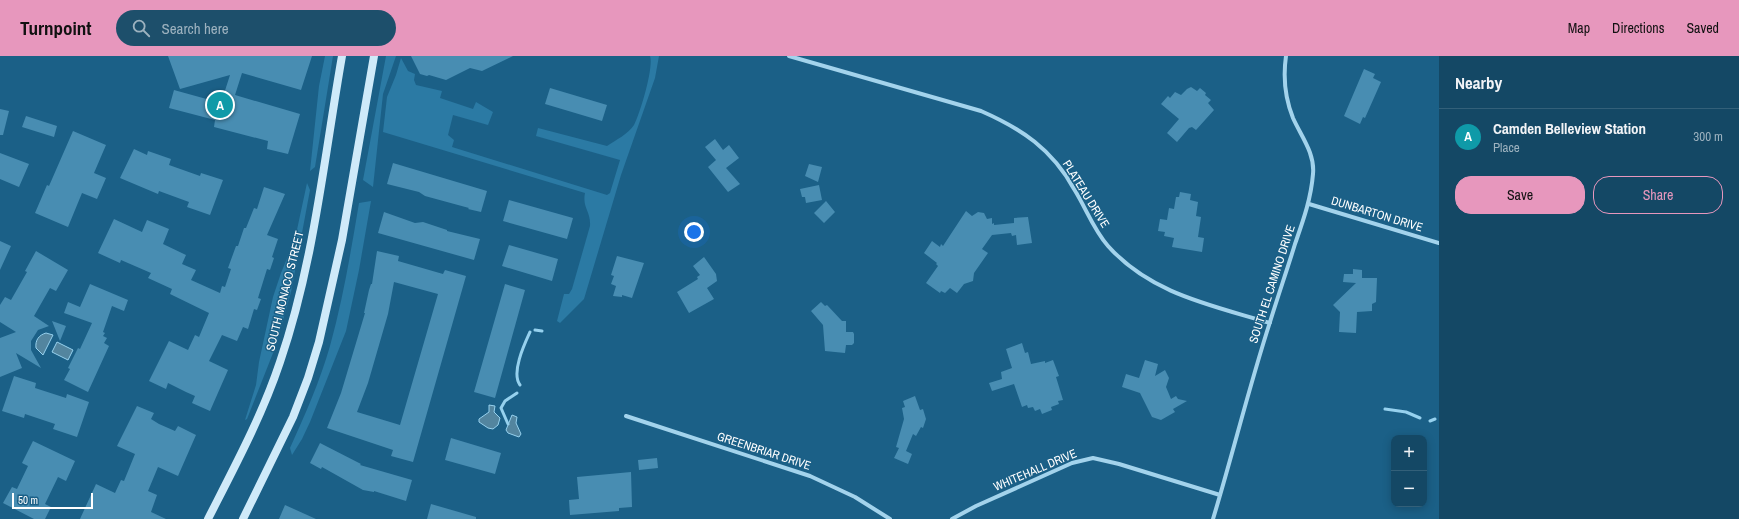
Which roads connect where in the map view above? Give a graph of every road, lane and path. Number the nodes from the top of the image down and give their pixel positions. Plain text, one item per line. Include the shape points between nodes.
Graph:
1 (342, 56) edge
2 (374, 56) edge
3 (789, 56) edge
4 (1286, 56) edge
5 (1309, 204) junction
6 (1439, 243) edge
7 (1270, 323) junction
8 (626, 416) dead end
9 (1220, 495) junction
10 (208, 519) edge
11 (243, 519) edge
12 (890, 519) edge
13 (952, 519) edge
14 (1213, 519) edge

1 - 10 main road, SOUTH MONACO STREET via 312,230 292,323 262,409
2 - 11 main road via 342,240 320,342 293,417
3 - 7 street, PLATEAU DRIVE via 974,108 1008,122 1050,155 1067,177 1093,226 1108,246 1142,277 1180,296
4 - 5 street, SOUTH EL CAMINO DRIVE via 1285,87 1288,103 1305,139 1312,163
5 - 6 street, DUNBARTON DRIVE
5 - 7 street, SOUTH EL CAMINO DRIVE
7 - 9 street, SOUTH EL CAMINO DRIVE
8 - 12 street, GREENBRIAR DRIVE via 810,476 855,497
9 - 13 street, WHITEHALL DRIVE via 1093,458 1072,463
9 - 14 street, SOUTH EL CAMINO DRIVE

